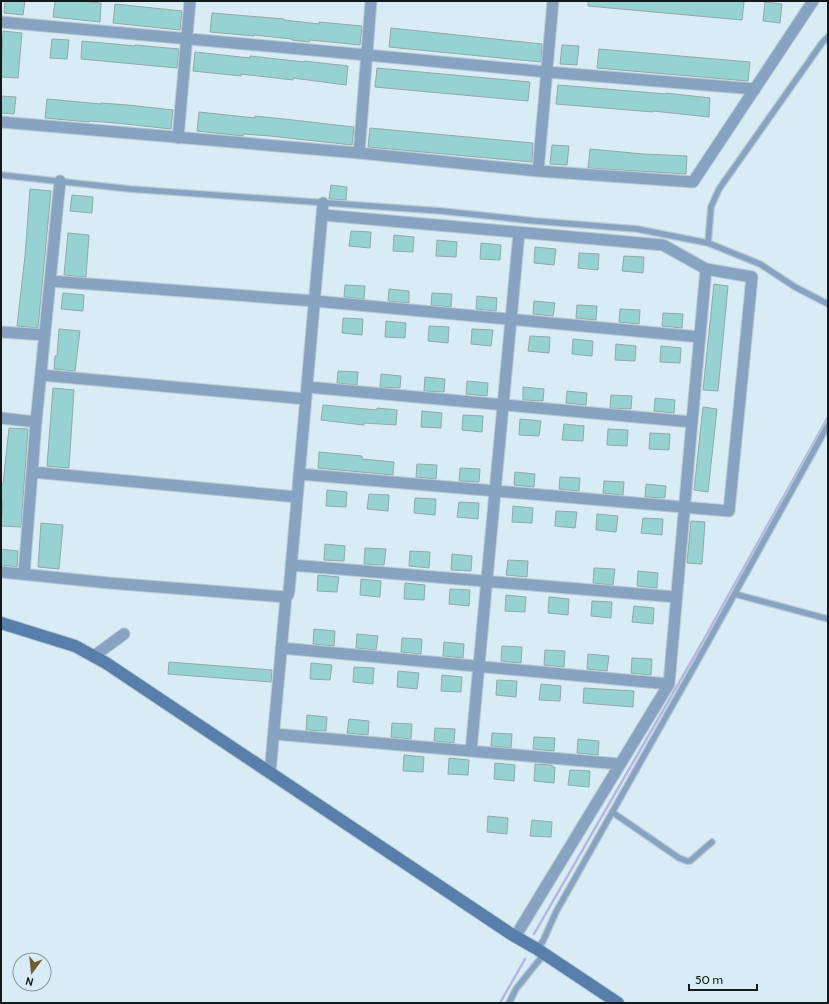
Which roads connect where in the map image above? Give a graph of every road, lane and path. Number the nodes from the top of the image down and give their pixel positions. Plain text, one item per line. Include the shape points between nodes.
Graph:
1 (190, 1) edge
2 (371, 1) edge
3 (553, 1) edge
4 (812, 1) edge
5 (1, 22) edge
6 (828, 37) edge
7 (186, 40) junction
8 (367, 55) junction
9 (547, 72) junction
10 (755, 89) junction
11 (1, 122) edge
12 (178, 138) junction
13 (359, 153) junction
14 (538, 171) junction
15 (1, 175) edge
16 (60, 182) junction
17 (323, 203) junction
18 (323, 215) junction
19 (519, 233) junction
20 (708, 242) junction
21 (706, 269) junction
22 (50, 281) junction
23 (315, 301) junction
24 (828, 304) edge
25 (511, 319) junction
26 (1, 332) edge
27 (44, 335) junction
28 (700, 336) junction
29 (41, 375) junction
30 (307, 387) junction
31 (306, 399) junction
32 (504, 404) junction
33 (1, 418) edge
34 (36, 422) junction
35 (692, 422) junction
36 (828, 425) edge
37 (32, 472) junction
38 (299, 474) junction
39 (496, 491) junction
40 (297, 497) junction
41 (685, 507) junction
42 (292, 565) junction
43 (1, 572) edge
44 (24, 574) junction
45 (487, 581) junction
46 (735, 594) junction
47 (286, 597) junction
48 (676, 597) junction
49 (828, 619) edge
50 (1, 623) edge
51 (124, 634) dead end
52 (281, 648) junction
53 (94, 656) junction
54 (479, 666) junction
55 (668, 684) junction
56 (274, 734) junction
57 (471, 751) junction
58 (620, 764) junction
59 (270, 773) junction
60 (612, 812) junction
61 (712, 842) dead end
62 (515, 937) junction
63 (540, 951) junction
64 (508, 1003) edge
65 (618, 1003) edge

1 - 7 street
2 - 8 street
3 - 9 street
4 - 10 street
5 - 7 street
6 - 20 lane via 719,189 711,207
7 - 8 street
7 - 12 street
8 - 9 street
8 - 13 street
9 - 10 street
9 - 14 street
10 - 14 street via 693,182
11 - 12 street
12 - 13 street
13 - 14 street
15 - 16 lane
16 - 17 lane
16 - 22 street
17 - 18 street
17 - 20 lane via 637,229
18 - 19 street
18 - 23 street
19 - 21 street via 663,245
19 - 25 street
20 - 24 lane via 760,264 795,287
21 - 28 street
21 - 41 street via 752,276 730,511
22 - 23 street
22 - 27 street
23 - 25 street
23 - 30 street
25 - 28 street
25 - 32 street
26 - 27 street
27 - 29 street
28 - 35 street
29 - 31 street
29 - 34 street
30 - 31 street
30 - 32 street
31 - 38 street
32 - 35 street
32 - 39 street
33 - 34 street
34 - 37 street
35 - 41 street
36 - 46 lane
37 - 40 street
37 - 44 street
38 - 39 street
38 - 40 street
39 - 41 street
39 - 45 street
40 - 42 street
41 - 48 street
42 - 45 street
42 - 47 street
43 - 44 street
44 - 47 street
45 - 48 street
45 - 54 street
46 - 49 lane
46 - 60 lane
47 - 52 street
48 - 55 street
50 - 53 main road via 75,646
51 - 53 street
52 - 54 street
52 - 56 street
53 - 59 main road
54 - 55 street
54 - 57 street
55 - 58 street
56 - 57 street
56 - 59 street
57 - 58 street
58 - 62 street
59 - 62 main road
60 - 61 lane via 686,861 690,861
60 - 63 lane via 556,912
62 - 63 main road
63 - 64 lane
63 - 65 main road

